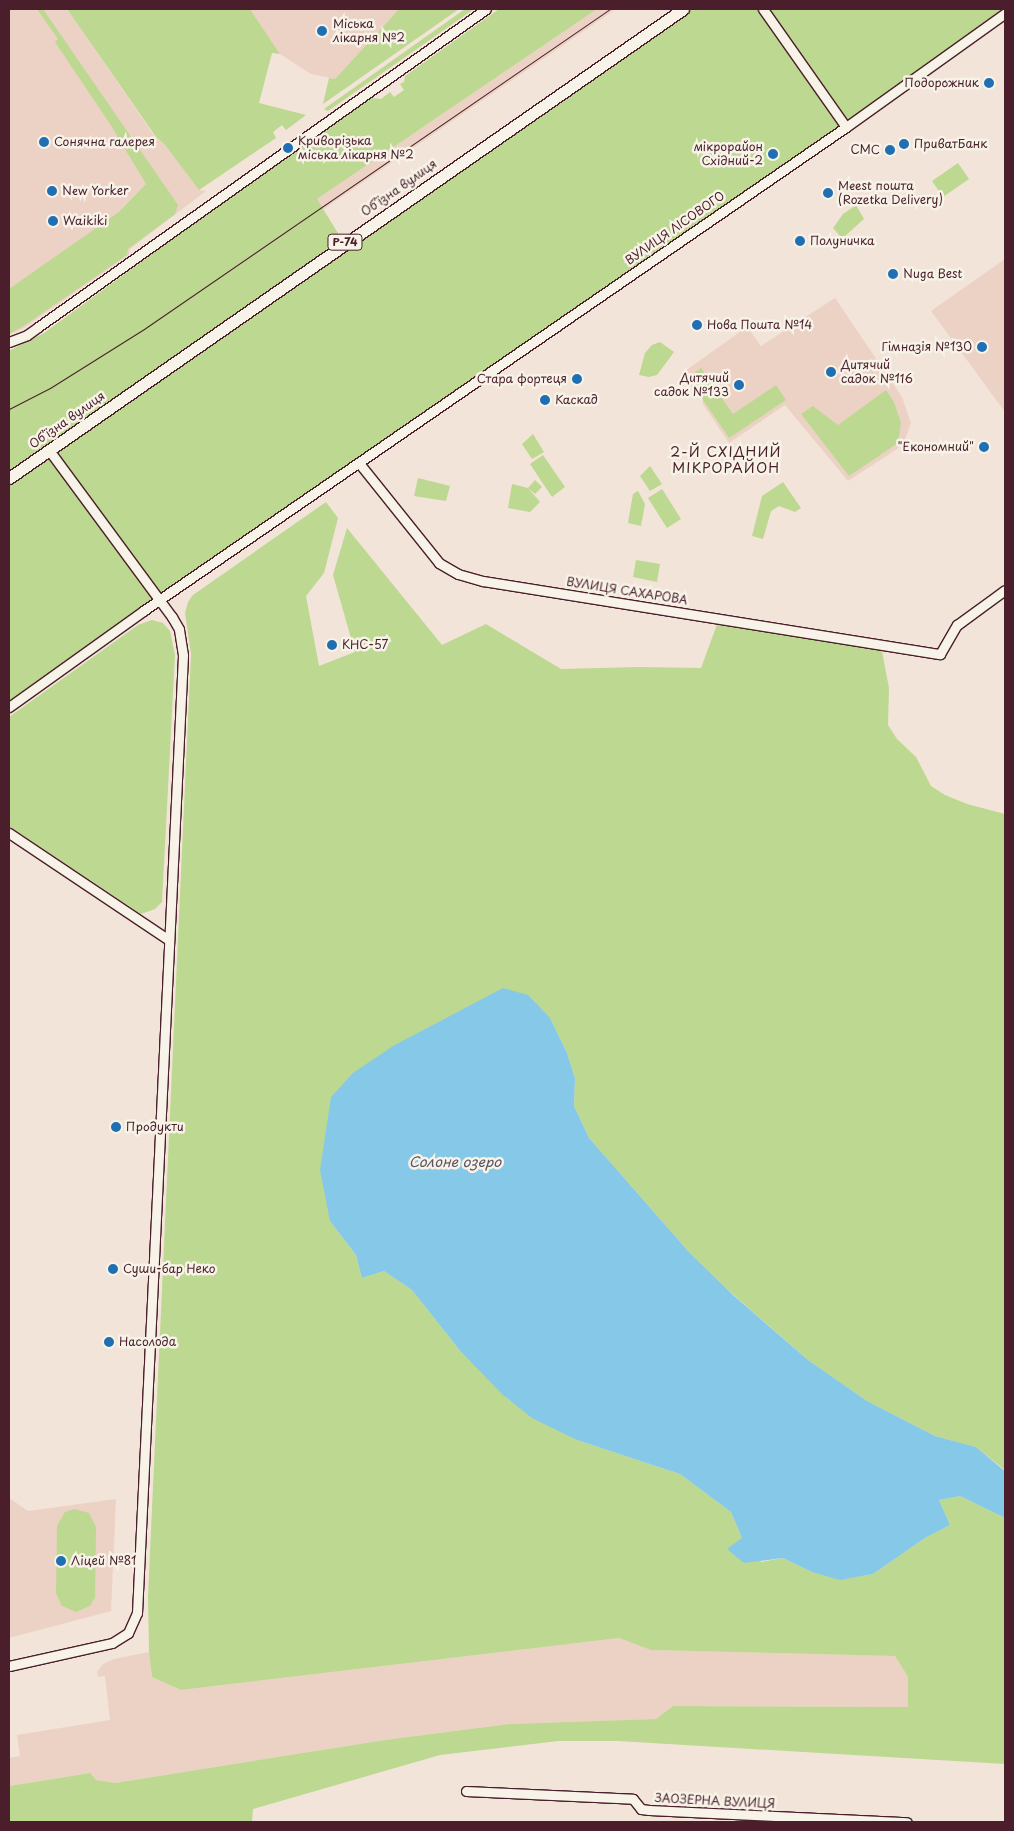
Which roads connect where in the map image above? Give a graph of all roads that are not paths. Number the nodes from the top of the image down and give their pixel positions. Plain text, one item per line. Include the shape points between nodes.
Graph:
1 (486, 9) edge
2 (683, 9) edge
3 (763, 9) edge
4 (1005, 13) edge
5 (846, 127) junction
6 (9, 342) edge
7 (49, 450) junction
8 (359, 463) junction
9 (9, 478) edge
10 (1005, 590) edge
11 (160, 599) junction
12 (9, 707) edge
13 (9, 833) edge
14 (168, 940) junction
15 (9, 1666) edge
16 (466, 1791) dead end
17 (744, 1819) edge
18 (907, 1822) edge

1 - 6 street via 33,331
2 - 7 main road, Обʼїзна вулиця / Р-74
3 - 5 street
4 - 5 street, ВУЛИЦЯ ЛІСОВОГО
5 - 8 street, ВУЛИЦЯ ЛІСОВОГО
7 - 9 main road, Обʼїзна вулиця / Р-74
7 - 11 street
8 - 10 street, ВУЛИЦЯ САХАРОВА via 433,556 446,567 470,578 940,654 957,625
8 - 11 street, ВУЛИЦЯ ЛІСОВОГО
11 - 12 street, ВУЛИЦЯ ЛІСОВОГО
11 - 14 street via 179,629 183,655
13 - 14 street
14 - 15 street via 137,1613 128,1633 112,1643
16 - 17 street, ЗАОЗЕРНА ВУЛИЦЯ via 633,1799 641,1808 649,1810
17 - 18 street, ЗАОЗЕРНА ВУЛИЦЯ

